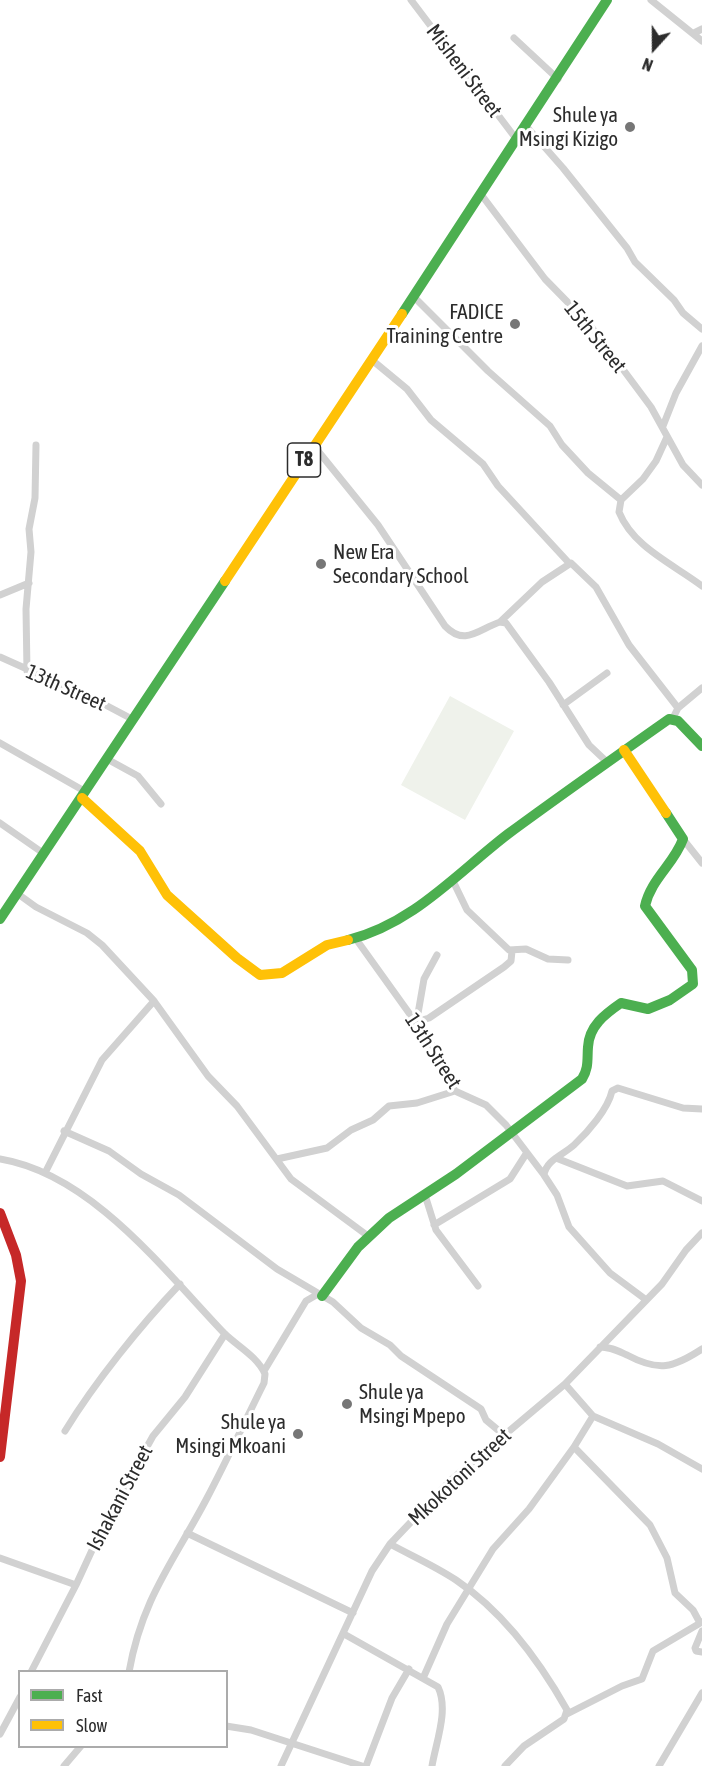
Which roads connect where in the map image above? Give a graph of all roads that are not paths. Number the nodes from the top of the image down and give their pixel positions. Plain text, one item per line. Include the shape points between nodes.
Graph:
1 (411, 0) edge
2 (607, 0) edge
3 (651, 0) edge
4 (702, 29) edge
5 (694, 33) junction
6 (514, 38) dead end
7 (702, 41) edge
8 (558, 79) junction
9 (526, 126) junction
10 (517, 140) junction
11 (480, 193) junction
12 (413, 296) junction
13 (702, 328) edge
14 (702, 346) edge
15 (372, 360) junction
16 (663, 426) junction
17 (667, 437) junction
18 (36, 445) dead end
19 (314, 446) junction
20 (702, 485) edge
21 (621, 500) junction
22 (569, 563) junction
23 (29, 583) junction
24 (702, 586) edge
25 (0, 595) edge
26 (500, 621) junction
27 (0, 657) edge
28 (27, 671) junction
29 (607, 673) dead end
30 (702, 688) edge
31 (563, 705) junction
32 (676, 713) junction
33 (132, 719) junction
34 (0, 743) edge
35 (702, 746) edge
36 (624, 750) junction
37 (107, 759) junction
38 (607, 762) junction
39 (84, 795) junction
40 (161, 804) dead end
41 (0, 823) edge
42 (683, 839) junction
43 (44, 853) junction
44 (702, 863) edge
45 (453, 881) junction
46 (18, 894) junction
47 (0, 917) edge
48 (356, 939) junction
49 (512, 951) junction
50 (437, 955) dead end
51 (568, 960) dead end
52 (154, 1001) junction
53 (416, 1024) junction
54 (455, 1091) junction
55 (702, 1109) edge
56 (64, 1131) junction
57 (512, 1132) junction
58 (526, 1154) junction
59 (556, 1158) junction
60 (0, 1159) edge
61 (277, 1159) junction
62 (45, 1173) junction
63 (544, 1175) junction
64 (425, 1195) junction
65 (702, 1202) edge
66 (0, 1213) edge
67 (434, 1225) junction
68 (702, 1233) edge
69 (368, 1236) junction
70 (180, 1284) junction
71 (478, 1286) dead end
72 (320, 1295) junction
73 (645, 1299) junction
74 (225, 1334) junction
75 (600, 1347) junction
76 (702, 1349) edge
77 (264, 1371) junction
78 (565, 1384) junction
79 (593, 1416) junction
80 (65, 1431) dead end
81 (504, 1435) junction
82 (574, 1447) junction
83 (0, 1454) edge
84 (702, 1469) edge
85 (187, 1533) junction
86 (390, 1544) junction
87 (0, 1558) edge
88 (76, 1585) junction
89 (468, 1589) junction
90 (353, 1613) junction
91 (701, 1622) edge
92 (702, 1631) edge
93 (344, 1634) junction
94 (702, 1652) edge
95 (409, 1669) junction
96 (32, 1670) edge
97 (129, 1670) edge
98 (424, 1676) junction
99 (702, 1693) edge
100 (18, 1701) edge
101 (567, 1714) junction
102 (228, 1726) edge
103 (0, 1734) edge
104 (293, 1745) junction
105 (79, 1748) edge
106 (64, 1766) edge
107 (281, 1766) edge
108 (364, 1766) edge
109 (432, 1766) edge
110 (506, 1766) edge
111 (659, 1766) edge

1 - 10 street, Misheni Street
2 - 8 main road, T8
3 - 5 street
4 - 5 street
5 - 7 street
6 - 8 street
8 - 9 main road, T8
9 - 10 main road, T8
9 - 13 street via 635,262
10 - 11 main road, T8
11 - 12 main road, T8
11 - 16 street, 15th Street via 544,279 590,325
12 - 15 main road, T8
12 - 21 street via 550,426 588,473
14 - 16 street
15 - 19 main road, T8
15 - 22 street via 407,389 431,420 483,464 498,486
16 - 17 street, 15th Street
17 - 20 street, 15th Street via 683,465
17 - 21 street via 650,470
18 - 23 street
19 - 26 street via 365,507 449,630 466,637
19 - 33 main road, T8
21 - 24 street via 619,512 632,532 669,565
22 - 26 street
22 - 32 street via 596,587 629,645
23 - 25 street
23 - 28 street
26 - 31 street via 511,628
27 - 28 street, 13th Street
28 - 33 street, 13th Street
29 - 31 street
30 - 32 street
31 - 38 street via 589,745
32 - 35 main road
32 - 36 main road
33 - 37 main road, T8
34 - 39 street
36 - 38 main road
36 - 42 main road
37 - 39 main road, T8
37 - 40 street via 138,776
38 - 45 main road via 506,836
39 - 43 main road, T8
39 - 48 main road via 140,851 167,894 260,975 282,973 327,945
41 - 43 street
42 - 44 street
42 - 57 main road via 656,876 645,906 692,970 693,984 652,1009 641,1010 621,1003 602,1018 590,1035 589,1067 582,1079
43 - 46 main road, T8
45 - 48 main road via 394,923
45 - 49 street via 467,910
46 - 47 main road, T8
46 - 52 street via 87,933
48 - 53 street, 13th Street
49 - 51 street via 526,949 548,959
49 - 53 street via 511,961 498,972
50 - 53 street via 424,978
52 - 56 street via 102,1060
52 - 61 street via 208,1076 237,1106
53 - 54 street, 13th Street via 442,1059
54 - 57 street, 13th Street via 482,1102
54 - 61 street via 417,1103 390,1106 327,1148
55 - 59 street via 675,1106 618,1088 612,1091 608,1106 582,1137
56 - 62 street
56 - 72 street via 109,1151 179,1195 277,1269
57 - 58 street, 13th Street
57 - 64 main road
58 - 63 street, 13th Street
58 - 67 street via 510,1179
59 - 63 street
59 - 65 street via 627,1186 663,1181
60 - 62 street
61 - 69 street via 302,1189
62 - 70 street via 104,1212
63 - 73 street, 13th Street via 574,1233 610,1273
64 - 67 street
64 - 69 main road
66 - 83 main road via 21,1281
67 - 71 street
68 - 73 street, Mkokotoni Street via 662,1284
69 - 72 main road
70 - 74 street
70 - 80 street via 150,1316
72 - 77 street via 306,1302
72 - 81 street via 365,1332 481,1409 484,1418
73 - 75 street, Mkokotoni Street
74 - 77 street
74 - 88 street, Ishakani Street via 185,1397 153,1436 105,1522
75 - 76 street via 660,1367 677,1364
75 - 78 street, Mkokotoni Street
77 - 85 street via 264,1383
78 - 79 street
78 - 81 street, Mkokotoni Street
79 - 82 street
79 - 84 street via 658,1444
81 - 86 street, Mkokotoni Street via 451,1480
82 - 89 street via 529,1509 493,1549
82 - 91 street via 650,1525 667,1558 675,1593
85 - 90 street
85 - 97 street via 150,1598
86 - 89 street
86 - 90 street, Mkokotoni Street via 372,1571
87 - 88 street
88 - 96 street, Ishakani Street
89 - 98 street
89 - 101 street via 505,1623 562,1701
90 - 93 street, Mkokotoni Street
91 - 101 street via 653,1651 640,1680
92 - 94 street via 695,1648
93 - 95 street
93 - 104 street, Mkokotoni Street
95 - 98 street
95 - 108 street via 395,1690
98 - 109 street via 442,1695
99 - 111 street
100 - 103 street
101 - 110 street via 515,1754
102 - 104 street
104 - 107 street, Mkokotoni Street
104 - 108 street
105 - 106 street

